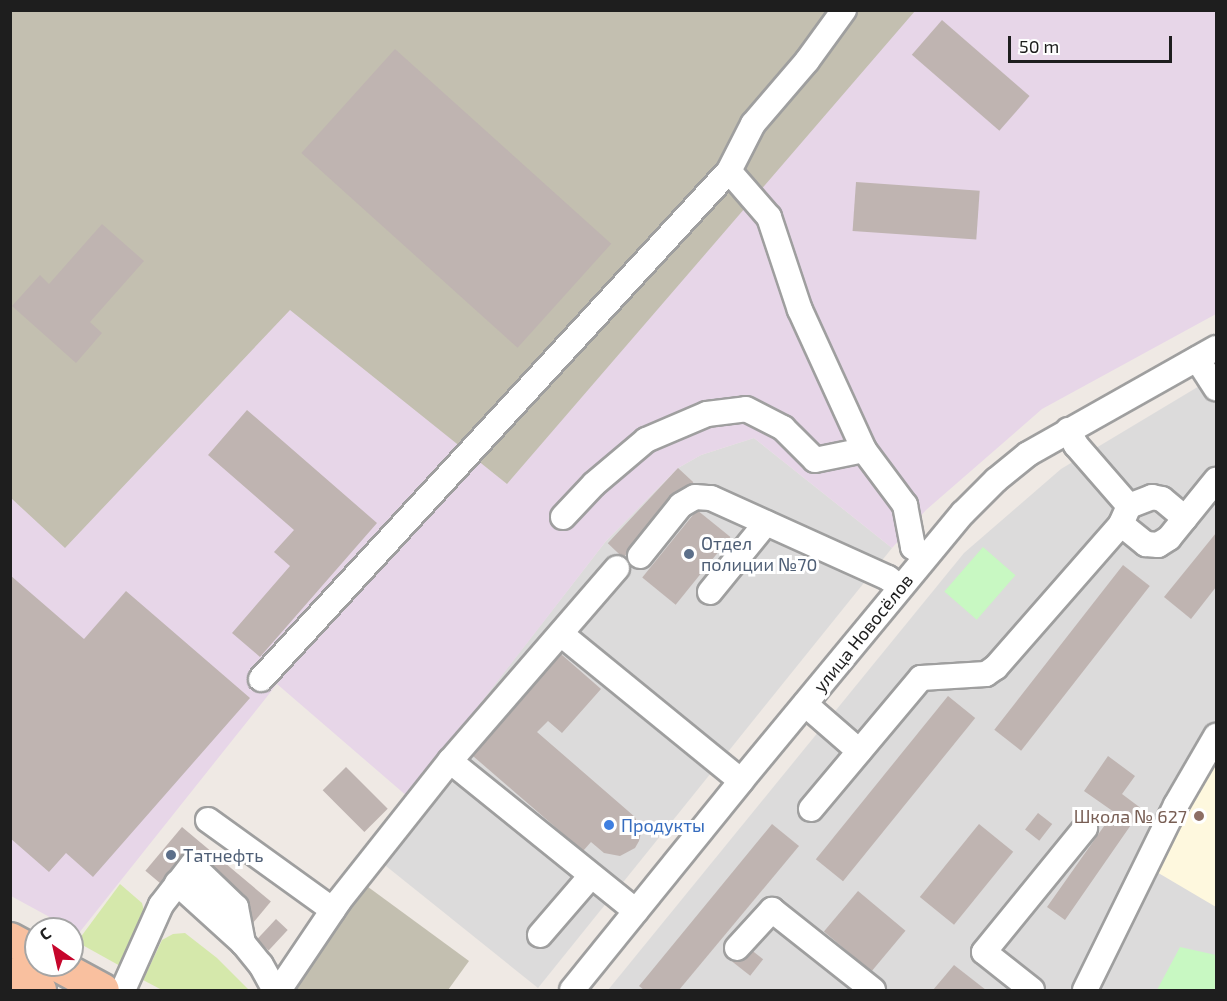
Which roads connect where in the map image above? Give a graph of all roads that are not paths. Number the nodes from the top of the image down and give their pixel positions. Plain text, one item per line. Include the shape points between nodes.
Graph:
1 (844, 10) edge
2 (729, 171) junction
3 (1207, 353) edge
4 (1216, 388) edge
5 (1068, 430) junction
6 (864, 450) junction
7 (1216, 480) edge
8 (1125, 515) junction
9 (563, 517) dead end
10 (1185, 518) junction
11 (766, 523) junction
12 (640, 556) dead end
13 (925, 556) junction
14 (617, 568) dead end
15 (900, 587) junction
16 (710, 592) dead end
17 (561, 634) junction
18 (261, 679) dead end
19 (805, 704) junction
20 (1216, 736) edge
21 (859, 751) junction
22 (450, 761) junction
23 (741, 781) junction
24 (811, 808) dead end
25 (208, 820) dead end
26 (1085, 828) dead end
27 (591, 876) junction
28 (333, 910) junction
29 (636, 911) junction
30 (540, 935) dead end
31 (10, 939) edge
32 (24, 947) edge
33 (737, 948) dead end
34 (10, 974) edge
35 (79, 977) edge
36 (581, 988) edge
37 (40, 990) edge
38 (103, 990) edge
39 (123, 990) edge
40 (277, 990) edge
41 (873, 990) edge
42 (1032, 990) edge
43 (1085, 990) edge

1 - 2 street via 753,124
2 - 6 street via 769,217 800,310
2 - 18 street
3 - 4 street
3 - 5 street, улица Новосёлов
5 - 8 street
5 - 13 street, улица Новосёлов via 1028,454 996,480
6 - 9 street via 815,460 783,428 746,409 707,414 646,440 594,484
6 - 13 street via 905,505 913,547
7 - 10 street
8 - 10 street via 1152,497
8 - 10 street via 1146,544 1158,545
8 - 21 street via 996,667 986,674 921,678
11 - 12 street via 711,498 695,497 681,505
11 - 15 street
11 - 16 street
13 - 15 street, улица Новосёлов
14 - 17 street
15 - 19 street, улица Новосёлов
17 - 22 street
17 - 23 street
19 - 21 street
19 - 23 street, улица Новосёлов
20 - 43 street via 1176,805
21 - 24 street
22 - 27 street
22 - 28 street
23 - 29 street, улица Новосёлов
25 - 28 street
26 - 42 street via 984,952
27 - 29 street
27 - 30 street
28 - 40 street
29 - 36 street, улица Новосёлов
31 - 32 main road
33 - 41 street via 772,910
34 - 37 main road
35 - 38 main road
39 - 40 street via 161,905 177,883 243,944

